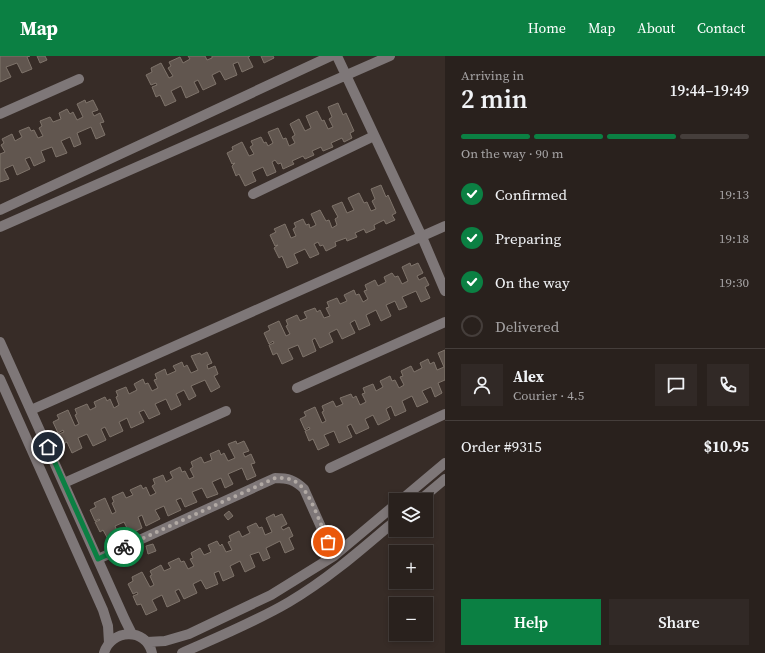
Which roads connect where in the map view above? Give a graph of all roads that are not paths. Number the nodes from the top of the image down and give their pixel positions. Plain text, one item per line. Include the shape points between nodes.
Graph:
1 (331, 56) edge
2 (337, 56) edge
3 (390, 56) edge
4 (346, 76) junction
5 (80, 79) dead end
6 (0, 114) edge
7 (374, 136) junction
8 (252, 194) dead end
9 (0, 210) edge
10 (445, 226) edge
11 (0, 227) edge
12 (422, 237) junction
13 (445, 291) edge
14 (445, 322) edge
15 (0, 342) edge
16 (0, 379) edge
17 (297, 388) dead end
18 (31, 410) junction
19 (226, 411) dead end
20 (445, 414) edge
21 (445, 463) edge
22 (330, 468) dead end
23 (445, 479) edge
24 (64, 483) junction
25 (409, 493) edge
26 (428, 493) edge
27 (389, 510) edge
28 (389, 526) edge
29 (334, 556) junction
30 (98, 559) junction
31 (132, 634) junction
32 (147, 642) junction
33 (109, 643) junction
34 (104, 653) edge
35 (152, 653) edge
36 (182, 653) edge

1 - 9 street
2 - 4 street
3 - 4 street
4 - 7 street
4 - 11 street
5 - 6 street
7 - 8 street
7 - 12 street
10 - 12 street
12 - 13 street
12 - 18 street
14 - 17 street
15 - 18 street
16 - 33 street via 103,610 108,626
18 - 24 street
19 - 24 street
20 - 22 street
21 - 25 street
23 - 26 street
24 - 30 street
27 - 29 street
28 - 36 street via 290,602 253,622
29 - 30 street via 304,489 286,478 275,478
29 - 32 street via 271,595 210,626 165,641
30 - 31 street
31 - 32 street
31 - 33 street via 115,637
32 - 35 street
33 - 34 street

